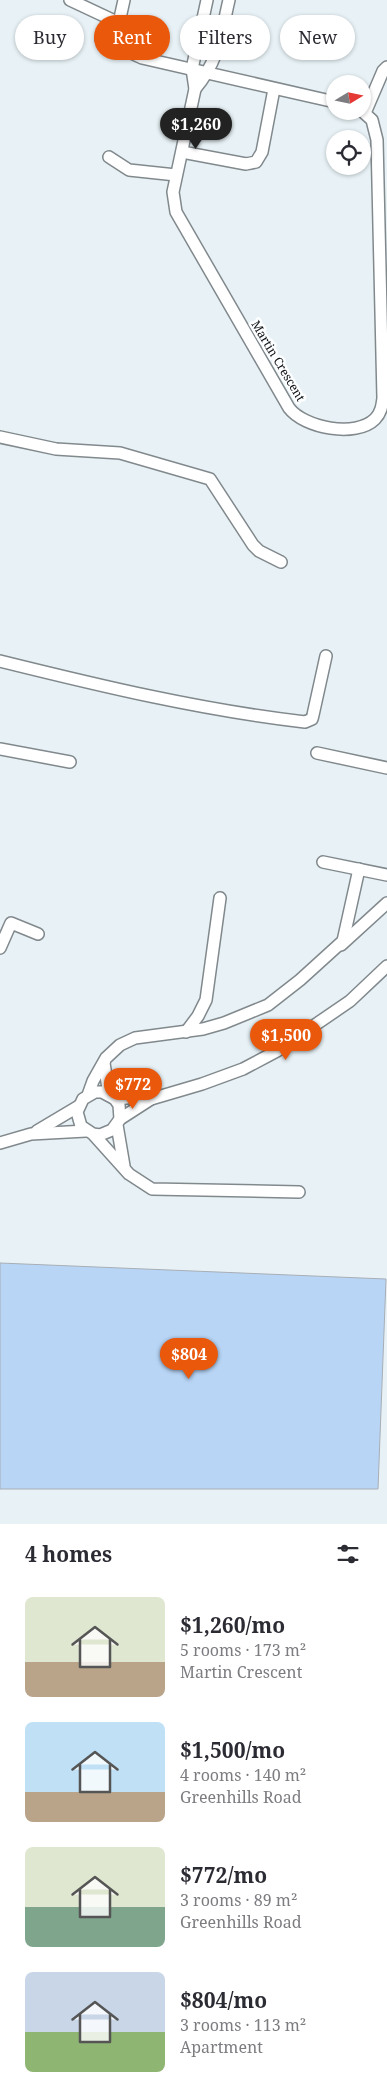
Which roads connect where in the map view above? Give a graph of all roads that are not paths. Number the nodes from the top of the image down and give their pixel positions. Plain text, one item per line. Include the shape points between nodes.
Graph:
1 (70, 0) edge
2 (124, 0) edge
3 (207, 0) edge
4 (230, 0) edge
5 (102, 15) edge
6 (121, 15) edge
7 (156, 60) edge
8 (387, 68) edge
9 (192, 69) junction
10 (209, 72) junction
11 (195, 89) junction
12 (274, 89) junction
13 (371, 97) edge
14 (326, 100) edge
15 (371, 119) edge
16 (382, 139) edge
17 (182, 152) junction
18 (109, 157) dead end
19 (176, 175) junction
20 (0, 437) edge
21 (281, 562) dead end
22 (326, 656) dead end
23 (0, 662) edge
24 (0, 749) edge
25 (317, 753) dead end
26 (70, 762) dead end
27 (387, 768) edge
28 (323, 862) dead end
29 (359, 869) junction
30 (387, 875) edge
31 (220, 898) dead end
32 (387, 903) edge
33 (38, 934) dead end
34 (340, 946) junction
35 (0, 948) edge
36 (387, 966) edge
37 (186, 1032) junction
38 (104, 1063) junction
39 (88, 1095) junction
40 (112, 1097) junction
41 (151, 1099) junction
42 (79, 1106) junction
43 (119, 1122) junction
44 (90, 1132) junction
45 (31, 1134) junction
46 (0, 1143) edge
47 (124, 1166) junction
48 (299, 1192) dead end

1 - 5 street
2 - 6 street
3 - 9 street, Martin Crescent
4 - 10 street, Martin Crescent
7 - 9 street
8 - 13 street
9 - 10 street
9 - 11 street, Martin Crescent
10 - 11 street, Martin Crescent
10 - 12 street
11 - 17 street, Martin Crescent
12 - 14 street
12 - 17 street via 262,152 256,162 246,164
15 - 16 street, Martin Crescent
16 - 19 street, Martin Crescent via 383,398 378,416 363,426 332,428 311,424 289,408 176,212 173,192
17 - 19 street, Martin Crescent
18 - 19 street via 130,170
20 - 21 street via 56,449 120,453 210,479 253,545
22 - 23 street via 312,719 305,722 236,713 99,686
24 - 26 street
25 - 27 street
28 - 29 street
29 - 30 street
29 - 34 street
31 - 37 street via 206,1000
32 - 34 street
33 - 35 street via 11,923
34 - 37 street via 268,1005 224,1023
36 - 41 street via 350,1001 278,1051 244,1069
37 - 38 street via 135,1038 120,1045
38 - 39 street
38 - 40 street
39 - 40 street via 102,1092
39 - 42 street
40 - 41 street
40 - 43 street via 118,1105
41 - 43 street
42 - 44 street via 78,1120
42 - 45 street
43 - 44 street via 106,1134
43 - 47 street
44 - 45 street
44 - 47 street
45 - 46 street
47 - 48 street via 136,1180 152,1189

